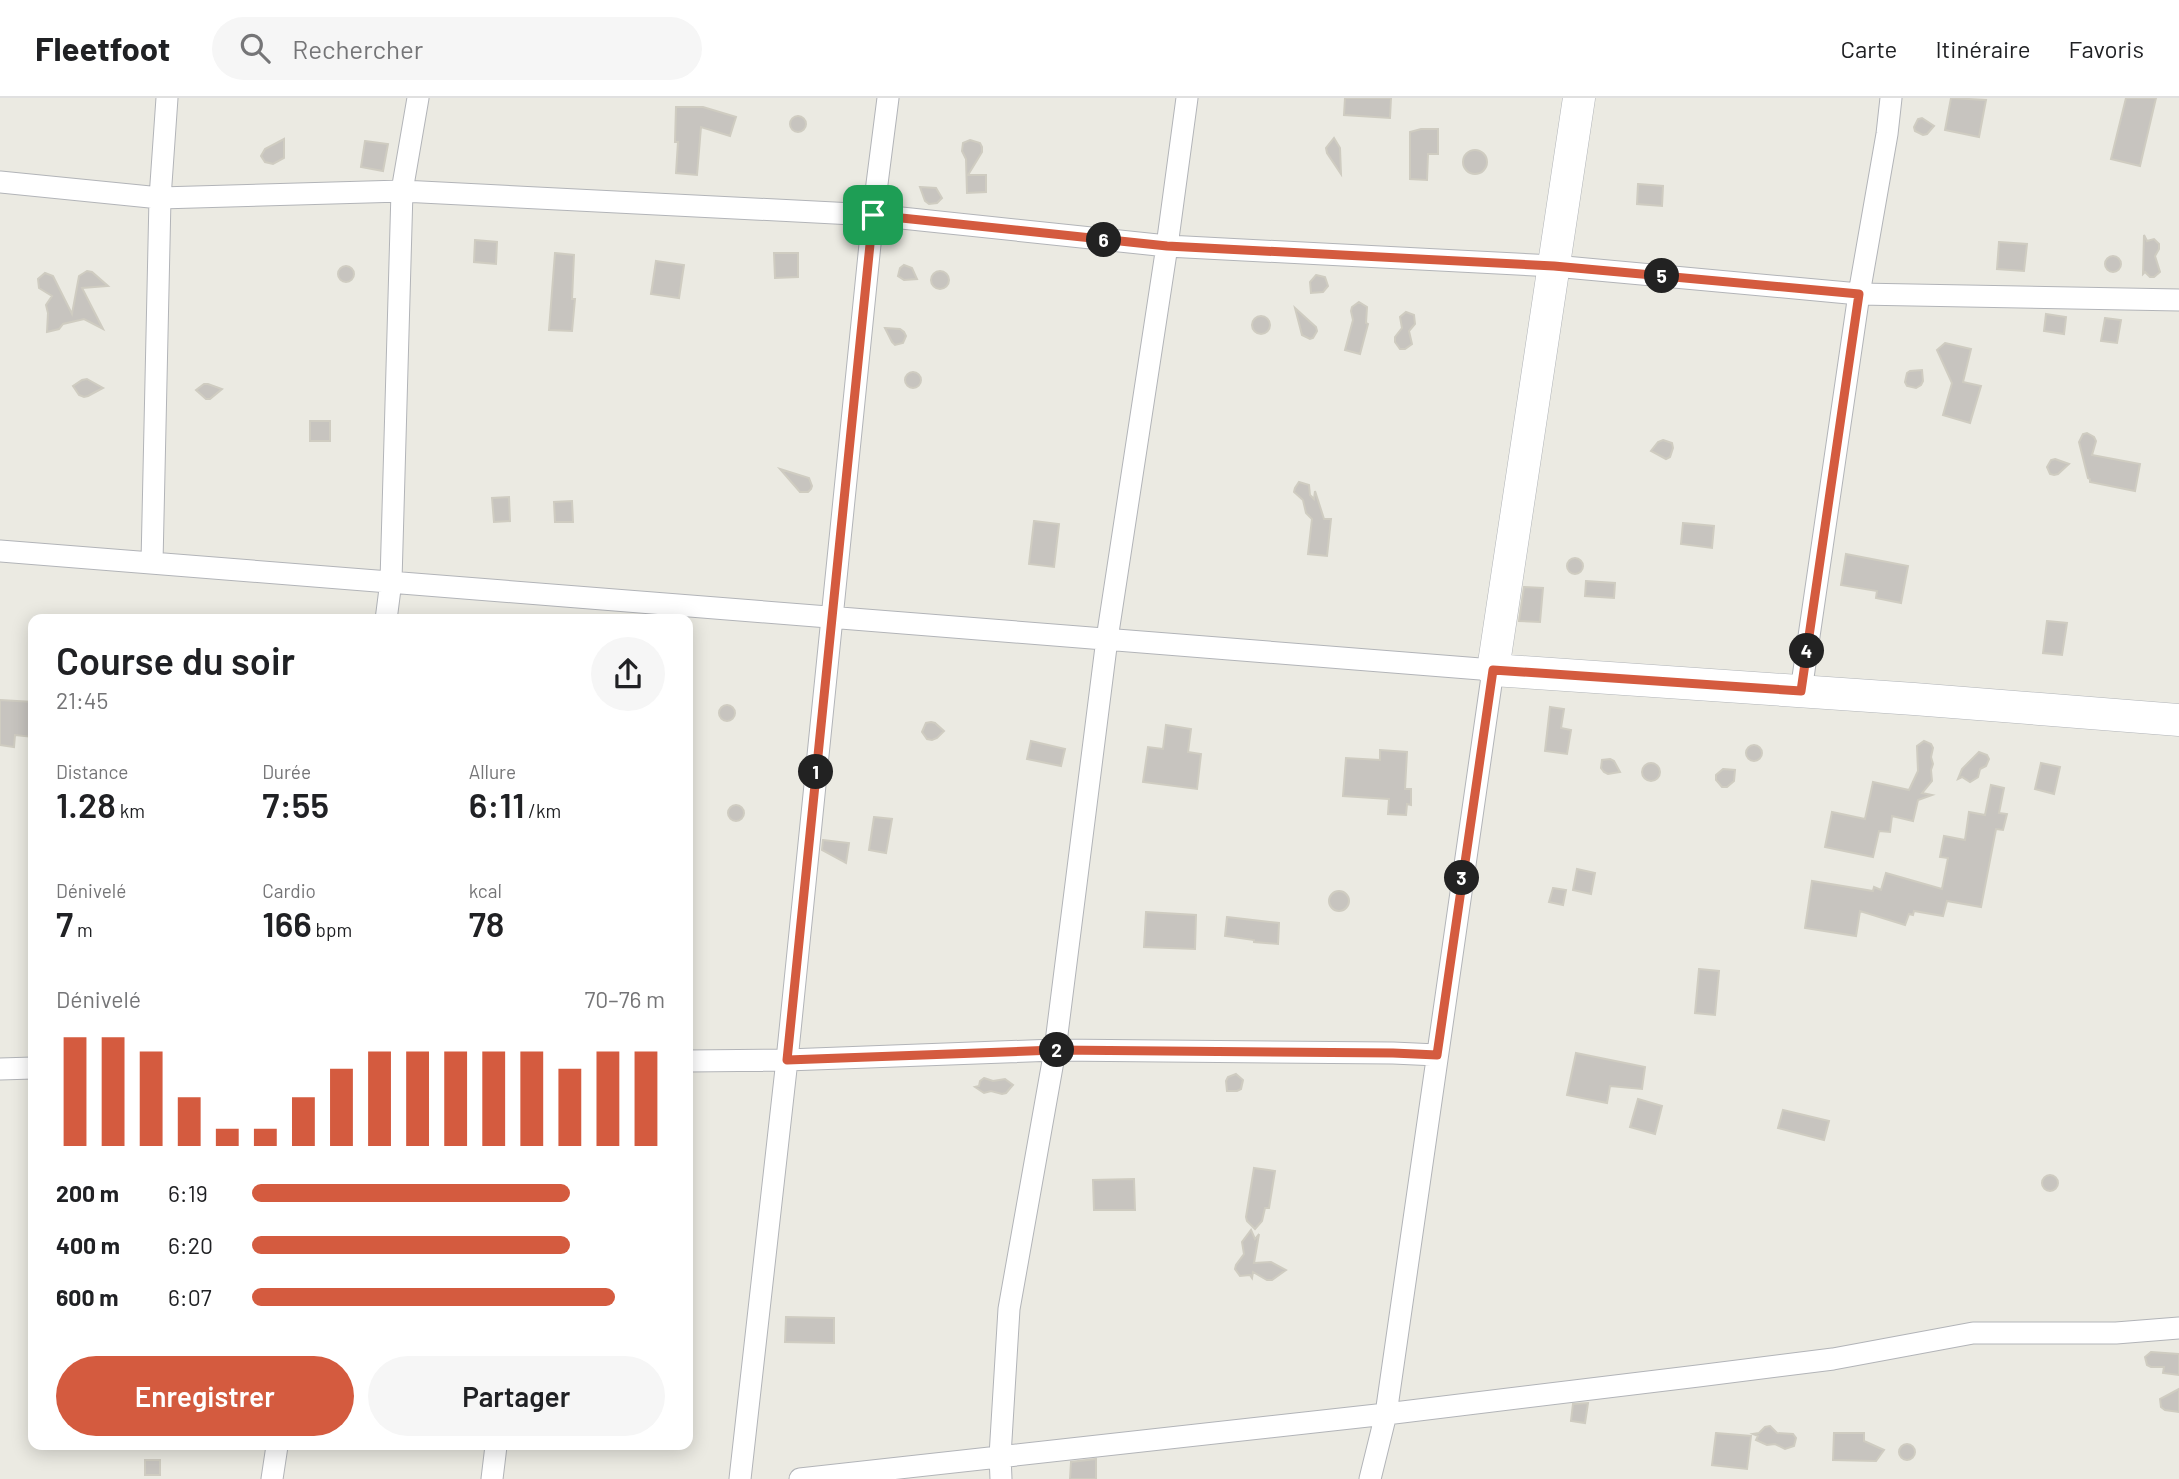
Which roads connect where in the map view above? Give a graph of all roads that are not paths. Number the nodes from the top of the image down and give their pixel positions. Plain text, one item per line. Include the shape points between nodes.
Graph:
1 (167, 98) edge
2 (418, 98) edge
3 (888, 98) edge
4 (1187, 98) edge
5 (1579, 98) edge
6 (1891, 98) edge
7 (0, 182) edge
8 (402, 191) junction
9 (160, 198) junction
10 (873, 215) junction
11 (1167, 246) junction
12 (1554, 266) junction
13 (1859, 294) junction
14 (2179, 300) edge
15 (0, 551) edge
16 (152, 563) junction
17 (391, 582) junction
18 (610, 610) edge
19 (387, 614) edge
20 (831, 617) junction
21 (1107, 639) junction
22 (1493, 670) junction
23 (1801, 691) junction
24 (2179, 720) edge
25 (1055, 1050) junction
26 (1437, 1055) junction
27 (787, 1060) junction
28 (693, 1061) edge
29 (28, 1068) edge
30 (0, 1069) edge
31 (2179, 1328) edge
32 (1387, 1414) junction
33 (276, 1450) edge
34 (496, 1450) edge
35 (1000, 1455) junction
36 (272, 1479) edge
37 (492, 1479) edge
38 (740, 1479) edge
39 (800, 1479) edge
40 (1001, 1479) edge
41 (1370, 1479) edge

1 - 9 street
2 - 8 street
3 - 10 street
4 - 11 street
5 - 12 street
6 - 13 street
7 - 9 street
8 - 9 street
8 - 10 street
8 - 17 street
9 - 16 street
10 - 11 street
10 - 20 street
11 - 12 street
11 - 21 street
12 - 13 street
12 - 22 street
13 - 14 street
13 - 23 street
15 - 16 street
16 - 17 street
17 - 18 street
17 - 19 street
18 - 20 street
20 - 21 street
20 - 27 street
21 - 22 street
21 - 25 street
22 - 23 street
22 - 26 street
23 - 24 street
25 - 26 street
25 - 27 street
25 - 35 street via 1009,1309
26 - 32 street
27 - 28 street
27 - 38 street
29 - 30 street
31 - 32 street via 1973,1333 1833,1359
32 - 35 street
32 - 41 street
33 - 36 street
34 - 37 street
35 - 39 street
35 - 40 street

